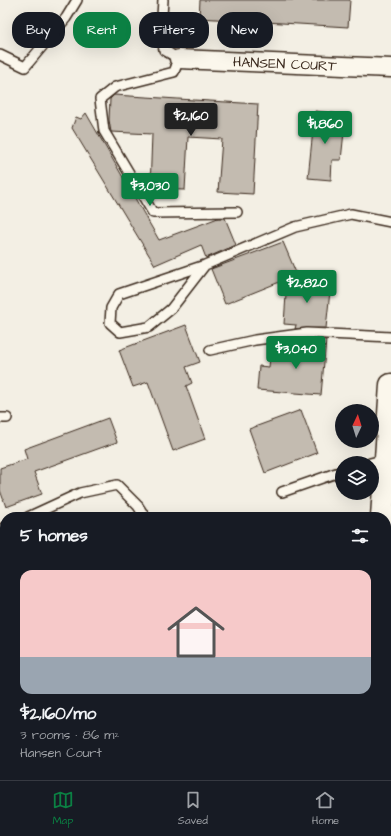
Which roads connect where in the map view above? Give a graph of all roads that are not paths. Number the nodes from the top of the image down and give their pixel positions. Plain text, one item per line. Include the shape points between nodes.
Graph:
1 (77, 0) edge
2 (163, 0) edge
3 (0, 55) edge
4 (179, 59) junction
5 (391, 68) edge
6 (237, 212) dead end
7 (391, 222) edge
8 (205, 265) junction
9 (391, 337) edge
10 (210, 350) dead end
11 (391, 386) edge
12 (383, 468) edge
13 (335, 473) edge
14 (282, 492) dead end
15 (39, 512) edge
16 (142, 512) edge
17 (382, 512) edge

1 - 3 lane via 66,18 25,67
2 - 4 lane via 161,32 164,50
4 - 5 street, HANSEN COURT
4 - 6 lane via 174,72 115,87 100,99 104,131 153,213
7 - 8 lane via 351,214 295,227
8 - 8 lane via 119,294 111,308 110,323 120,332 149,327 171,309
9 - 10 lane via 307,333 255,340
11 - 12 street
12 - 17 street
13 - 14 lane
15 - 16 lane via 80,494 117,485

